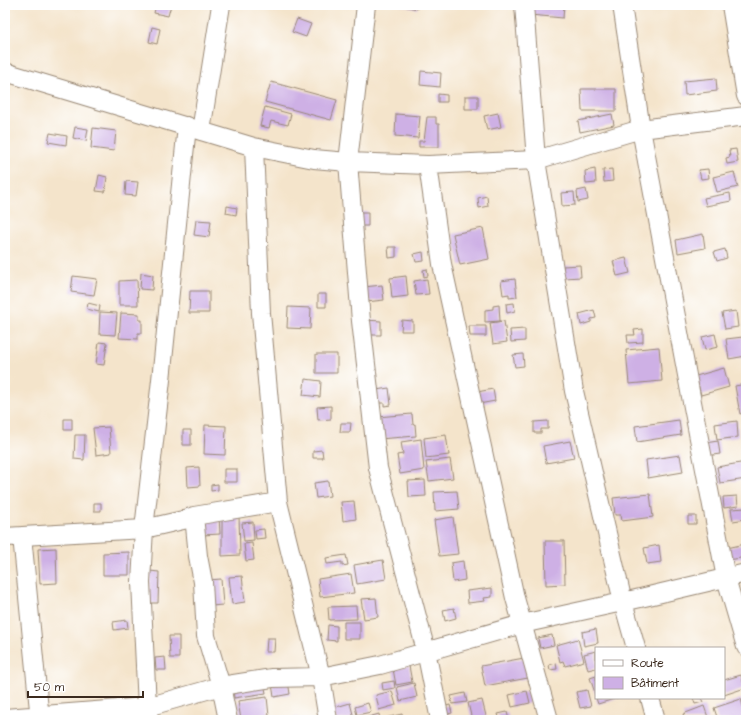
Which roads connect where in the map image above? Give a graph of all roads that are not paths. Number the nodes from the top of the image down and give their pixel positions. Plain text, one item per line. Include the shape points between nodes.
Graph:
1 (221, 5) edge
2 (366, 5) edge
3 (524, 5) edge
4 (622, 5) edge
5 (731, 5) edge
6 (5, 72) edge
7 (746, 96) edge
8 (746, 116) edge
9 (194, 129) junction
10 (641, 130) junction
11 (254, 147) junction
12 (536, 160) junction
13 (348, 162) junction
14 (428, 164) junction
15 (278, 502) junction
16 (194, 516) junction
17 (144, 529) junction
18 (14, 537) edge
19 (746, 573) edge
20 (726, 578) junction
21 (623, 602) junction
22 (522, 624) junction
23 (636, 647) edge
24 (746, 647) edge
25 (426, 651) junction
26 (321, 677) junction
27 (221, 686) junction
28 (650, 699) edge
29 (148, 713) edge
30 (5, 718) edge
31 (40, 718) edge
32 (228, 720) edge
33 (328, 720) edge
34 (440, 720) edge
35 (549, 720) edge
36 (656, 720) edge

1 - 9 street
2 - 13 street
3 - 12 street
4 - 10 street
5 - 7 street
6 - 9 street
8 - 10 street
9 - 11 street
9 - 17 street
10 - 12 street
10 - 20 street
11 - 13 street via 314,159
11 - 15 street via 261,313
12 - 14 street
12 - 21 street via 574,391
13 - 14 street
13 - 25 street via 361,321 378,468
14 - 22 street via 442,264
15 - 16 street
15 - 26 street
16 - 17 street
16 - 27 street via 203,582 206,636
17 - 18 street
17 - 29 street via 141,582
18 - 31 street
19 - 20 street
20 - 21 street
20 - 24 street
21 - 22 street
21 - 23 street
22 - 25 street
22 - 35 street
25 - 26 street via 380,665
25 - 34 street
26 - 27 street via 272,678
26 - 33 street
27 - 29 street
27 - 32 street
28 - 36 street
29 - 31 street
30 - 31 street

